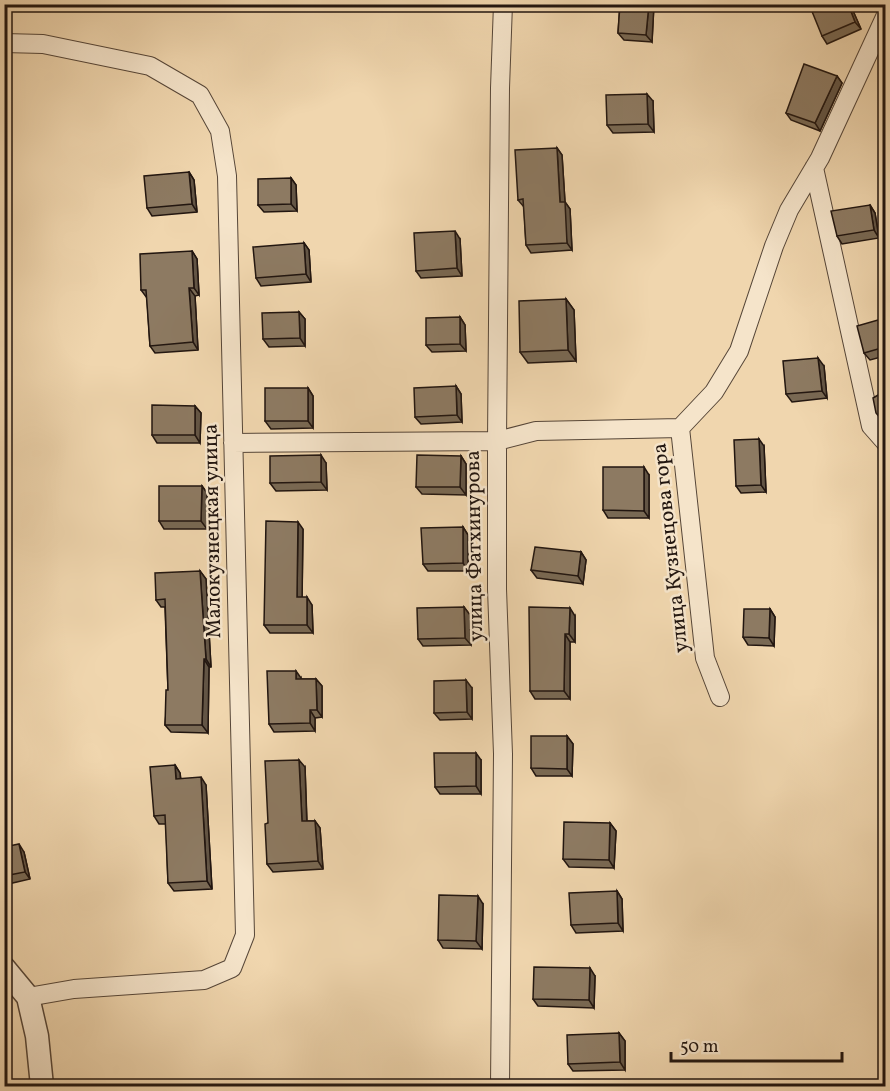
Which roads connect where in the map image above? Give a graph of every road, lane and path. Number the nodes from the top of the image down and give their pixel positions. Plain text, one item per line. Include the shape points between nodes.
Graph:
1 (503, 4) edge
2 (883, 4) edge
3 (885, 13) edge
4 (4, 43) edge
5 (814, 168) junction
6 (681, 428) junction
7 (497, 441) junction
8 (233, 443) junction
9 (885, 443) edge
10 (720, 697) dead end
11 (4, 968) edge
12 (28, 997) junction
13 (42, 1086) edge
14 (500, 1086) edge

1 - 7 street, улица Фатхинурова
2 - 3 street
3 - 5 street
4 - 8 street, Малокузнецкая улица via 43,44 150,66 200,95 220,131 227,176
5 - 6 street via 789,210 774,246 739,351 714,392
5 - 9 street via 870,426
6 - 7 street via 536,431
6 - 10 street, улица Кузнецова гора via 705,658
7 - 8 street
7 - 14 street, улица Фатхинурова via 503,754
8 - 12 street, Малокузнецкая улица via 245,935 232,968 204,980 74,989
11 - 12 street
12 - 13 street

